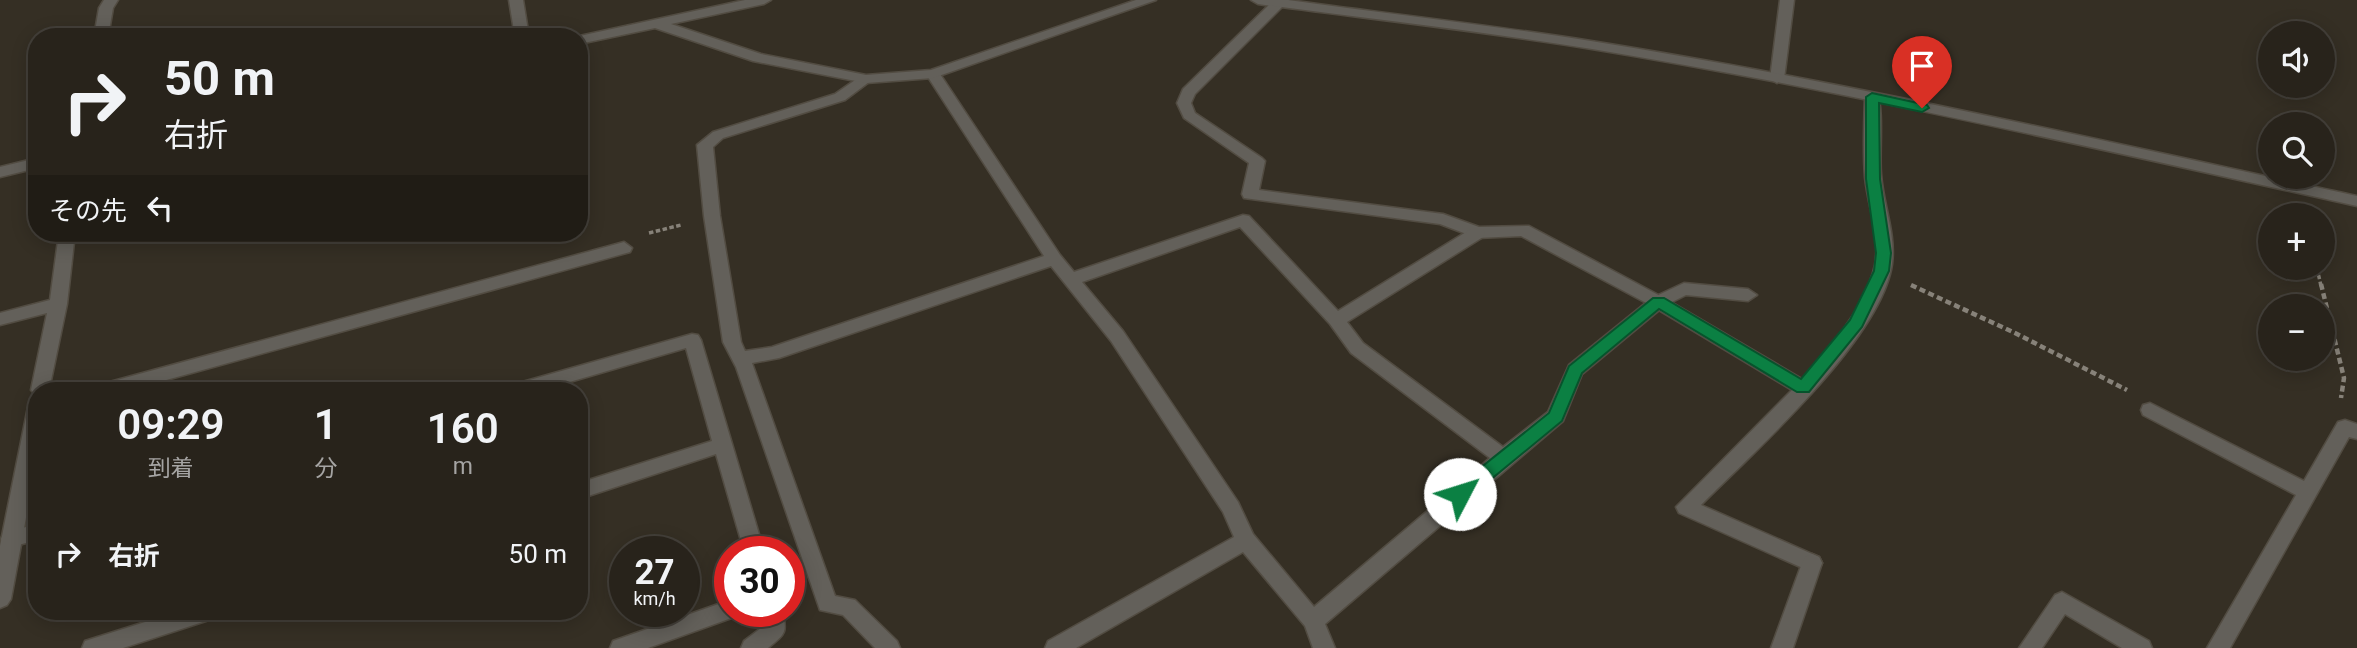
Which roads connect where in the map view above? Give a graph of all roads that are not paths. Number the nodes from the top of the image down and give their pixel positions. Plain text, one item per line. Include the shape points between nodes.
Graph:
1 (111, 0) edge
2 (516, 0) edge
3 (764, 0) edge
4 (1149, 0) edge
5 (1258, 0) edge
6 (1787, 0) edge
7 (1280, 2) edge
8 (660, 24) junction
9 (103, 28) edge
10 (521, 28) edge
11 (588, 38) edge
12 (933, 74) junction
13 (866, 79) junction
14 (1777, 79) junction
15 (1872, 97) junction
16 (28, 165) edge
17 (0, 172) edge
18 (2357, 201) edge
19 (1477, 233) junction
20 (66, 242) edge
21 (624, 248) road end
22 (1054, 259) junction
23 (1070, 280) junction
24 (1748, 295) dead end
25 (1658, 302) junction
26 (58, 304) junction
27 (0, 318) edge
28 (1336, 320) junction
29 (740, 358) junction
30 (42, 382) edge
31 (135, 382) edge
32 (547, 382) edge
33 (1803, 388) junction
34 (2150, 410) road end
35 (2351, 430) edge
36 (722, 445) junction
37 (28, 452) edge
38 (1503, 458) junction
39 (588, 488) edge
40 (2308, 492) junction
41 (28, 534) edge
42 (749, 536) edge
43 (10, 539) junction
44 (1246, 540) junction
45 (0, 599) edge
46 (714, 615) edge
47 (180, 620) edge
48 (1313, 621) junction
49 (776, 627) edge
50 (93, 648) edge
51 (621, 648) edge
52 (752, 648) edge
53 (889, 648) edge
54 (1056, 648) edge
55 (1324, 648) edge
56 (1783, 648) edge
57 (2030, 648) edge
58 (2141, 648) edge
59 (2218, 648) edge

1 - 9 street
2 - 10 street
3 - 8 street
4 - 12 street
5 - 7 street
6 - 14 street
7 - 14 street via 1591,46
7 - 19 street via 1188,92 1184,103 1189,115 1257,161 1250,194 1443,219
8 - 11 street
8 - 13 street via 758,58
12 - 13 street
12 - 22 street
13 - 29 street via 840,97 718,135 705,145 732,342
14 - 15 street
15 - 18 street
15 - 33 street via 1873,179 1884,253 1882,271 1857,323
16 - 17 street
19 - 25 street via 1523,230
19 - 28 street
20 - 26 street
21 - 31 street
22 - 23 street
22 - 29 street via 773,354
23 - 28 street via 1243,220
23 - 44 street via 1117,336 1231,508
24 - 25 street via 1684,289
25 - 33 street
25 - 38 street via 1575,370 1556,416
26 - 27 street
26 - 30 street
28 - 38 street via 1357,348
29 - 53 street via 827,604 848,606
32 - 36 street via 692,340
33 - 56 street via 1686,507 1812,564
34 - 40 street
35 - 40 street
36 - 39 street
36 - 42 street
37 - 43 street
38 - 48 street
40 - 59 street
41 - 43 street
43 - 45 street
44 - 48 street
44 - 54 street
46 - 51 street
47 - 50 street
48 - 55 street
49 - 52 street
57 - 58 street via 2062,601

